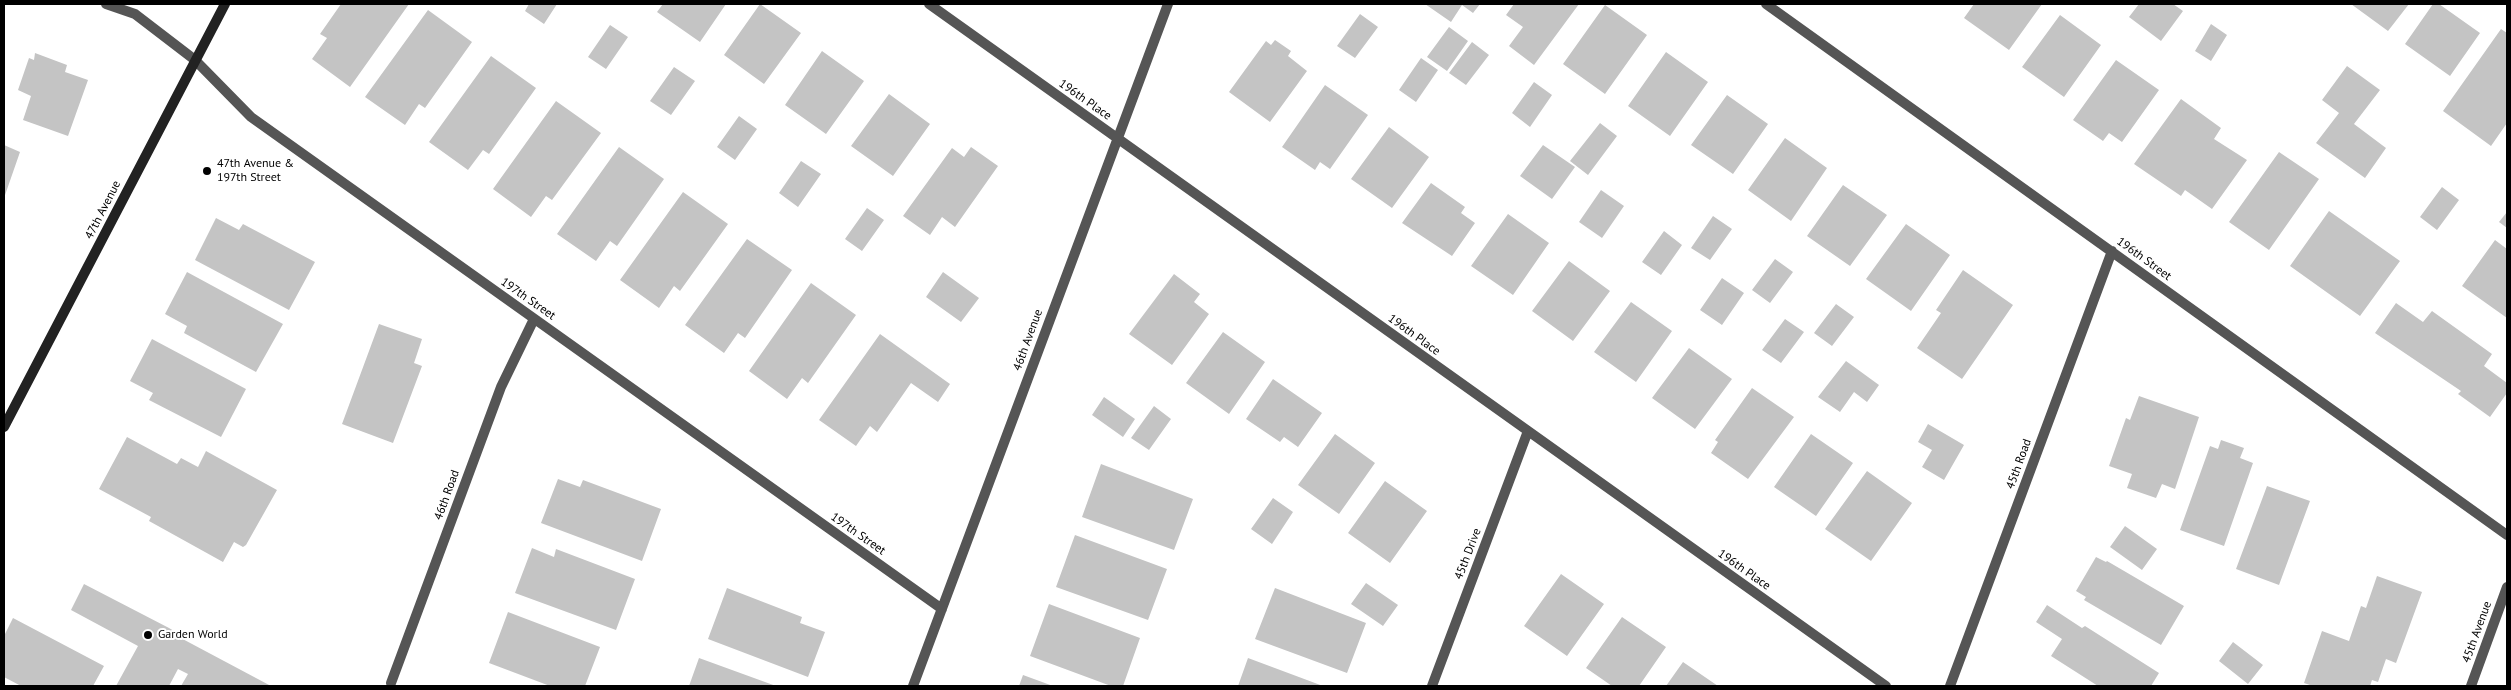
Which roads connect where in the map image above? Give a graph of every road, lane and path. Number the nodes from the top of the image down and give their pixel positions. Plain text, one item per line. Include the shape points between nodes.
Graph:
1 (106, 4) edge
2 (225, 4) edge
3 (929, 4) edge
4 (1168, 4) edge
5 (1766, 4) edge
6 (195, 60) junction
7 (1116, 137) junction
8 (2112, 251) junction
9 (534, 319) junction
10 (4, 427) edge
11 (1528, 431) junction
12 (2507, 534) edge
13 (2507, 587) edge
14 (942, 609) junction
15 (391, 683) dead end
16 (913, 686) edge
17 (1432, 686) edge
18 (1886, 686) edge
19 (1950, 686) edge
20 (2471, 686) edge

1 - 6 street, 197th Street via 135,14
2 - 6 street, 47th Avenue
3 - 7 street, 196th Place
4 - 7 street, 46th Avenue
5 - 8 street, 196th Street
6 - 9 street, 197th Street via 251,117
6 - 10 street, 47th Avenue
7 - 11 street, 196th Place
7 - 14 street, 46th Avenue
8 - 12 street, 196th Street
8 - 19 street, 45th Road
9 - 14 street, 197th Street
9 - 15 street, 46th Road via 501,387
11 - 17 street, 45th Drive
11 - 18 street, 196th Place
13 - 20 street, 45th Avenue
14 - 16 street, 46th Avenue

